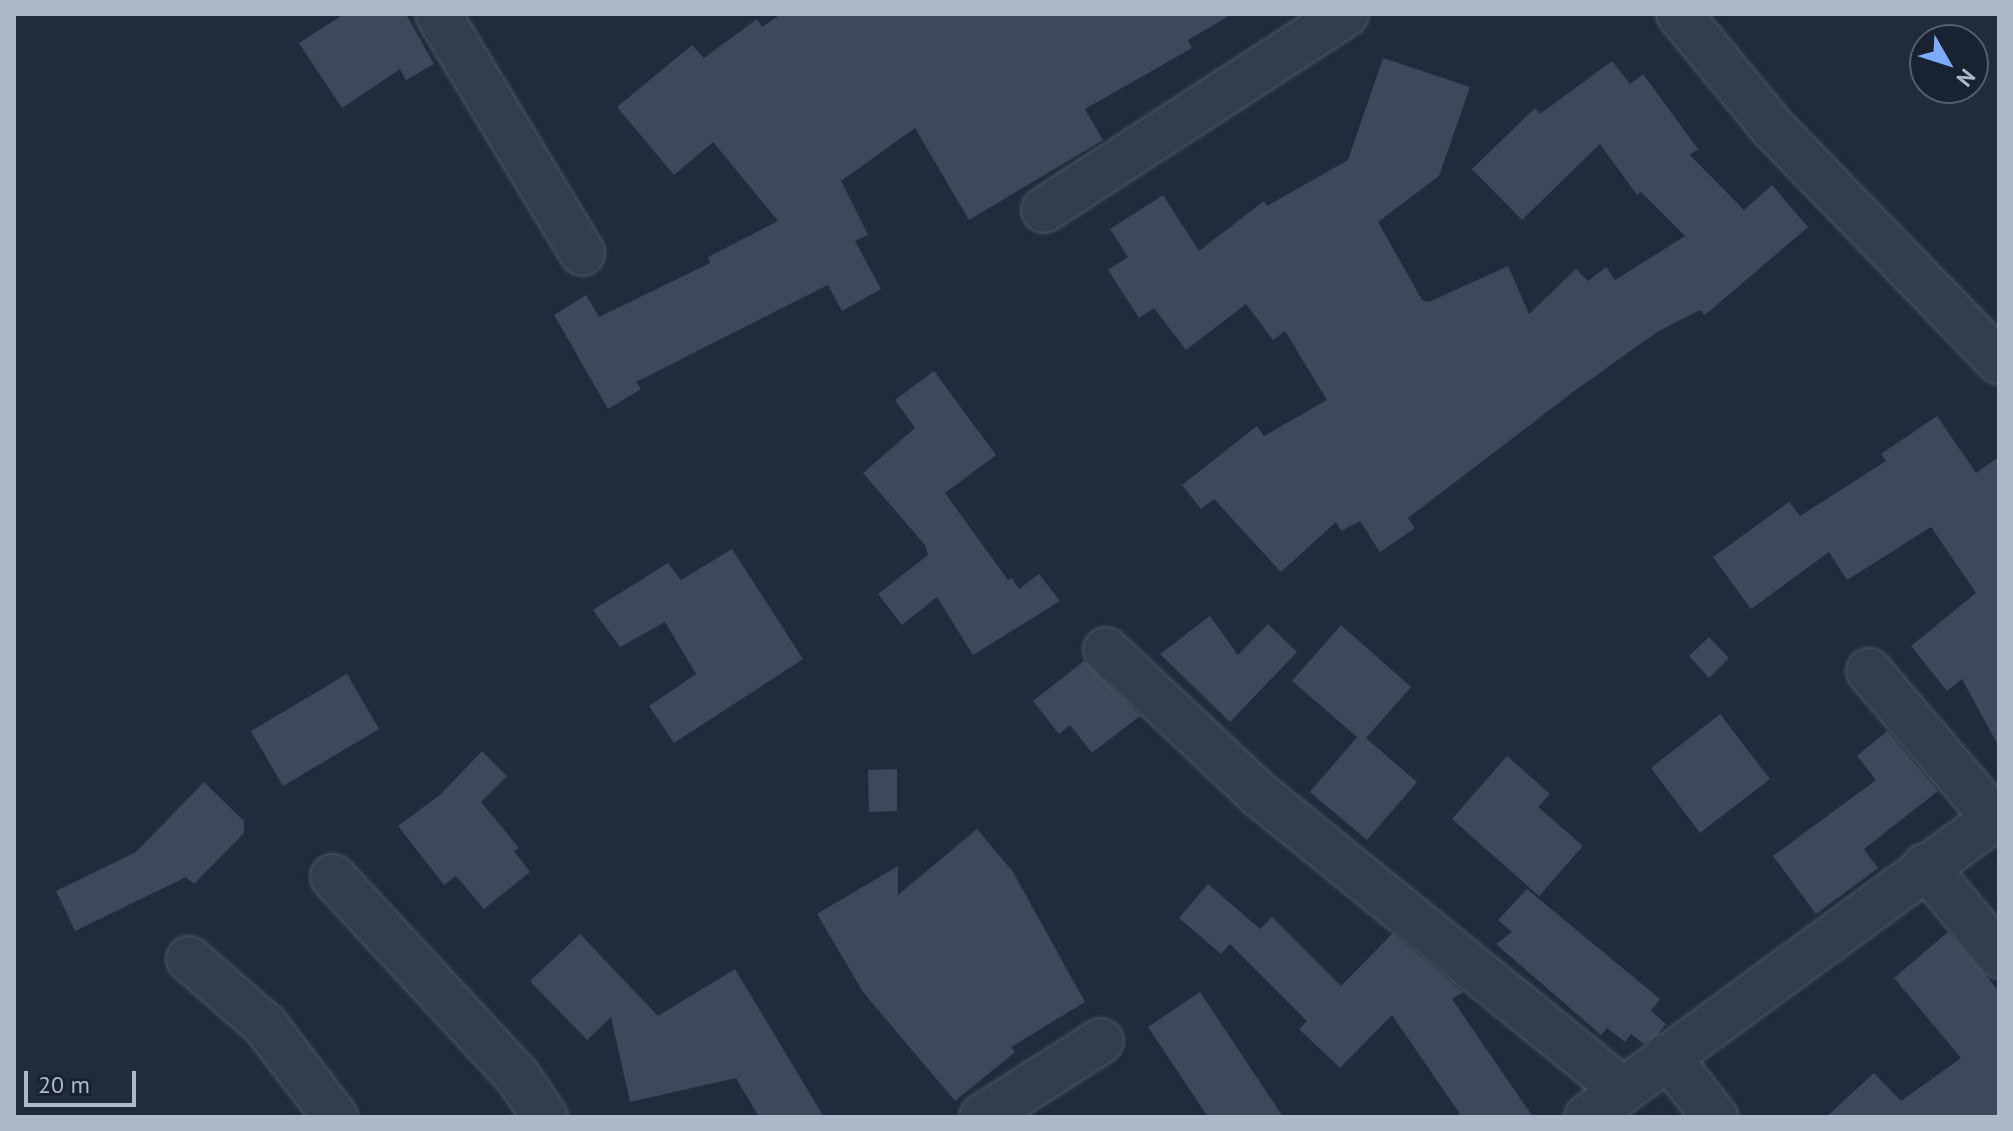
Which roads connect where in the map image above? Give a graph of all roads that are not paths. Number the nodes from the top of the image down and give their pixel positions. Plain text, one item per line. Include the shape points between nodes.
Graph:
1 (438, 14) edge
2 (1346, 14) edge
3 (1679, 14) edge
4 (1044, 210) dead end
5 (582, 253) dead end
6 (1999, 361) edge
7 (1106, 650) dead end
8 (1869, 671) dead end
9 (1997, 817) edge
10 (1925, 866) junction
11 (333, 877) dead end
12 (1999, 955) edge
13 (189, 959) dead end
14 (1101, 1041) dead end
15 (1667, 1056) junction
16 (1622, 1089) junction
17 (335, 1117) edge
18 (545, 1117) edge
19 (982, 1117) edge
20 (1587, 1117) edge
21 (1715, 1117) edge

1 - 5 street
2 - 4 street
3 - 6 street via 1773,128
7 - 16 street via 1260,795
8 - 9 street
9 - 10 street
10 - 12 street
10 - 15 street
11 - 18 street via 518,1077
13 - 17 street via 265,1025
14 - 19 street
15 - 16 street
15 - 21 street
16 - 20 street

